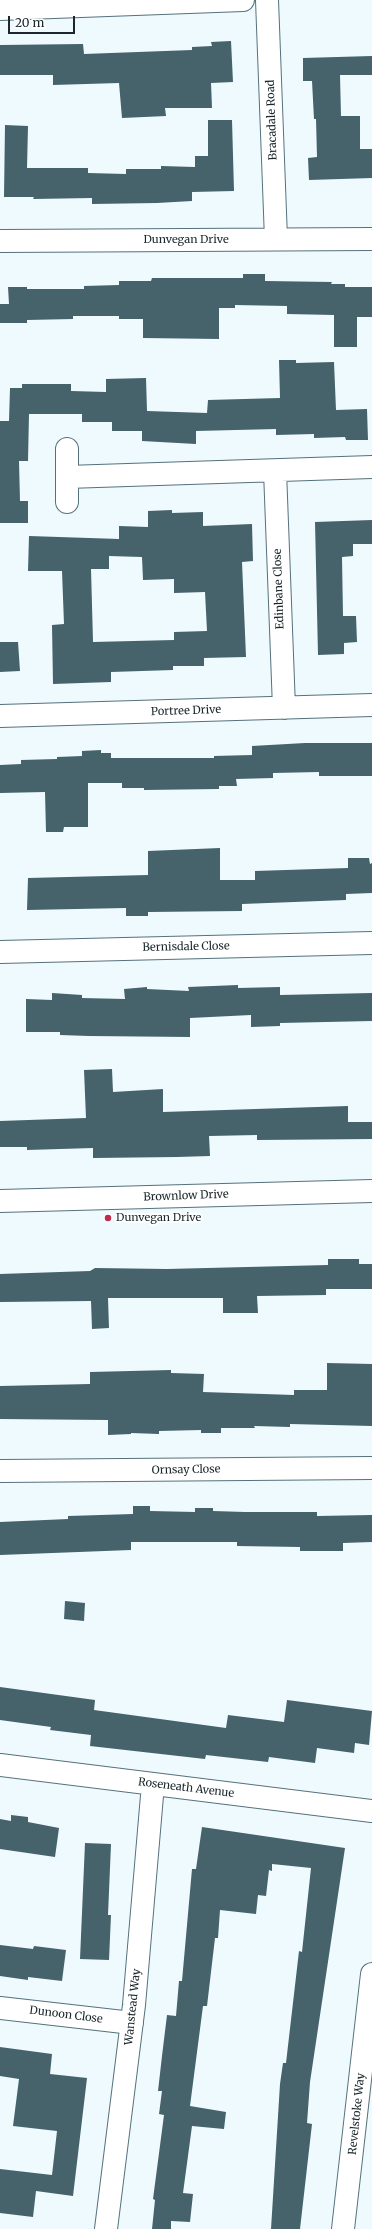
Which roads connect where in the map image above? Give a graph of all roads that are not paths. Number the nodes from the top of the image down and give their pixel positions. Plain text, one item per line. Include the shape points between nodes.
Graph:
1 (243, 0) edge
2 (268, 0) edge
3 (0, 8) edge
4 (276, 239) junction
5 (372, 239) edge
6 (0, 241) edge
7 (67, 449) dead end
8 (372, 467) edge
9 (275, 470) junction
10 (67, 477) junction
11 (67, 502) dead end
12 (372, 705) edge
13 (284, 708) junction
14 (0, 716) edge
15 (372, 943) edge
16 (0, 952) edge
17 (372, 1191) edge
18 (0, 1201) edge
19 (372, 1468) edge
20 (0, 1471) edge
21 (0, 1765) edge
22 (153, 1784) junction
23 (372, 1811) edge
24 (372, 1974) edge
25 (0, 2008) edge
26 (132, 2023) junction
27 (368, 2046) edge
28 (106, 2229) edge
29 (344, 2229) edge

1 - 3 street
2 - 4 street, Bracadale Road
4 - 5 street, Dunvegan Drive
4 - 6 street, Dunvegan Drive
7 - 10 street
8 - 9 street
9 - 10 street
9 - 13 street, Edinbane Close
10 - 11 street
12 - 13 street, Portree Drive
13 - 14 street, Portree Drive
15 - 16 street, Bernisdale Close
17 - 18 street, Brownlow Drive
19 - 20 street, Ornsay Close
21 - 22 street, Roseneath Avenue
22 - 23 street, Roseneath Avenue
22 - 26 street, Wanstead Way
24 - 27 street, Revelstoke Way
25 - 26 street, Dunoon Close
26 - 28 street, Wanstead Way
27 - 29 street, Revelstoke Way

